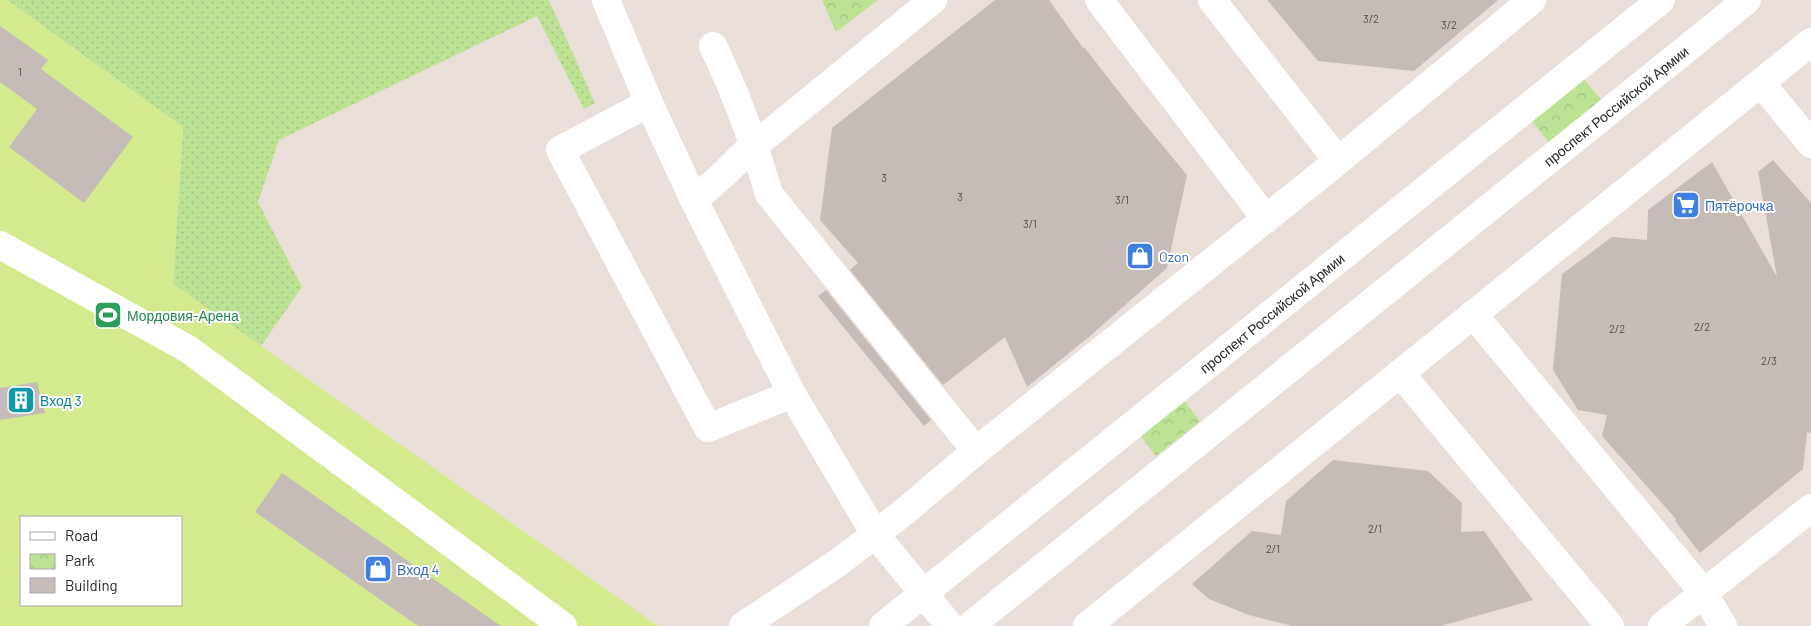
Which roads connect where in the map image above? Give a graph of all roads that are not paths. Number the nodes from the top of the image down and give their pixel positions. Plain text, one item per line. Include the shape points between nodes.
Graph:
1 (606, 0) edge
2 (934, 0) edge
3 (1099, 0) edge
4 (1212, 0) edge
5 (1532, 0) edge
6 (1661, 0) edge
7 (1747, 0) edge
8 (1811, 42) edge
9 (713, 46) dead end
10 (1761, 83) junction
11 (648, 103) junction
12 (1811, 144) edge
13 (754, 146) junction
14 (1338, 160) junction
15 (694, 200) junction
16 (1266, 219) junction
17 (0, 244) edge
18 (1473, 314) junction
19 (1400, 373) junction
20 (792, 394) junction
21 (976, 451) junction
22 (1811, 508) edge
23 (876, 534) junction
24 (1704, 593) junction
25 (923, 594) junction
26 (563, 626) edge
27 (743, 626) edge
28 (883, 626) edge
29 (950, 626) edge
30 (970, 626) edge
31 (1087, 626) edge
32 (1610, 626) edge
33 (1662, 626) edge
34 (1723, 626) edge

1 - 11 street
2 - 13 street
3 - 16 street
4 - 14 street
5 - 14 street
6 - 25 street, проспект Российской Армии
7 - 30 street, проспект Российской Армии
8 - 10 street
9 - 13 street
10 - 12 street
10 - 18 street
11 - 15 street
11 - 20 street via 560,150 708,428
13 - 15 street
13 - 21 street via 769,194
14 - 16 street
15 - 20 street
16 - 21 street
17 - 26 street via 188,349
18 - 19 street
18 - 24 street
19 - 31 street
19 - 32 street
20 - 23 street
21 - 23 street
22 - 24 street
23 - 25 street
23 - 27 street via 840,562
24 - 33 street
24 - 34 street
25 - 28 street, проспект Российской Армии
25 - 29 street

